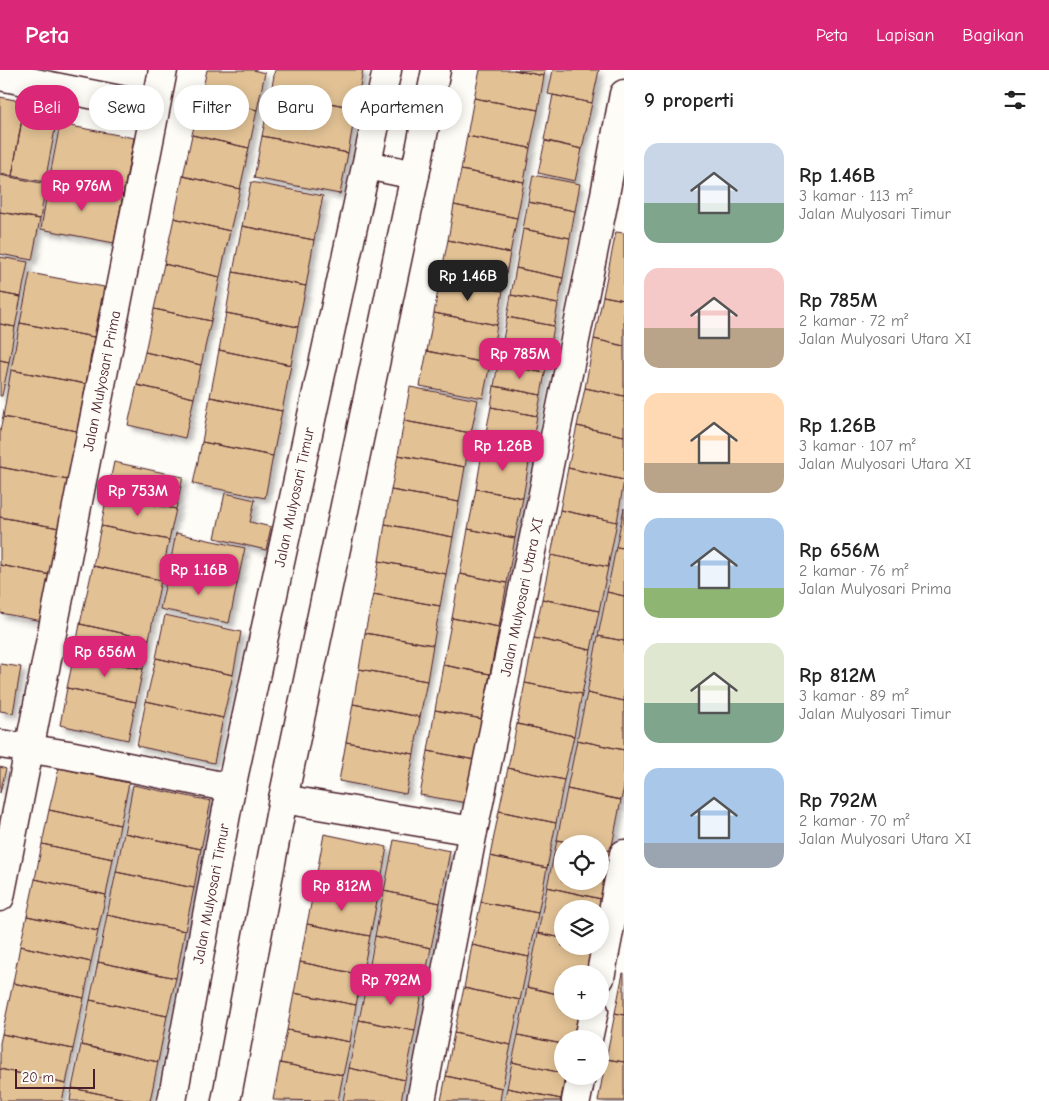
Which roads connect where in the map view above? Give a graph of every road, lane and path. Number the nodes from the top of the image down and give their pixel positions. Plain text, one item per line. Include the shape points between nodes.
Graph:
1 (163, 70) edge
2 (387, 70) edge
3 (436, 70) edge
4 (0, 76) edge
5 (160, 85) edge
6 (89, 93) edge
7 (624, 94) edge
8 (150, 130) edge
9 (367, 165) junction
10 (415, 175) junction
11 (614, 208) edge
12 (0, 744) edge
13 (29, 750) junction
14 (231, 788) junction
15 (283, 799) junction
16 (473, 831) junction
17 (623, 865) edge
18 (0, 896) edge
19 (603, 965) edge
20 (579, 1085) edge
21 (172, 1101) edge
22 (226, 1101) edge
23 (421, 1101) edge
24 (576, 1101) edge

1 - 5 street, Jalan Mulyosari Prima
2 - 9 street, Jalan Mulyosari Timur
3 - 10 street
4 - 6 street
7 - 11 street, Jalan Mulyosari Utara XI
8 - 13 street, Jalan Mulyosari Prima
9 - 10 street
9 - 14 street, Jalan Mulyosari Timur
10 - 15 street
11 - 16 street, Jalan Mulyosari Utara XI
12 - 13 street
13 - 14 street
13 - 18 street, Jalan Mulyosari Prima
14 - 21 street, Jalan Mulyosari Timur
15 - 16 street
15 - 22 street
16 - 23 street, Jalan Mulyosari Utara XI
17 - 19 street
20 - 24 street

